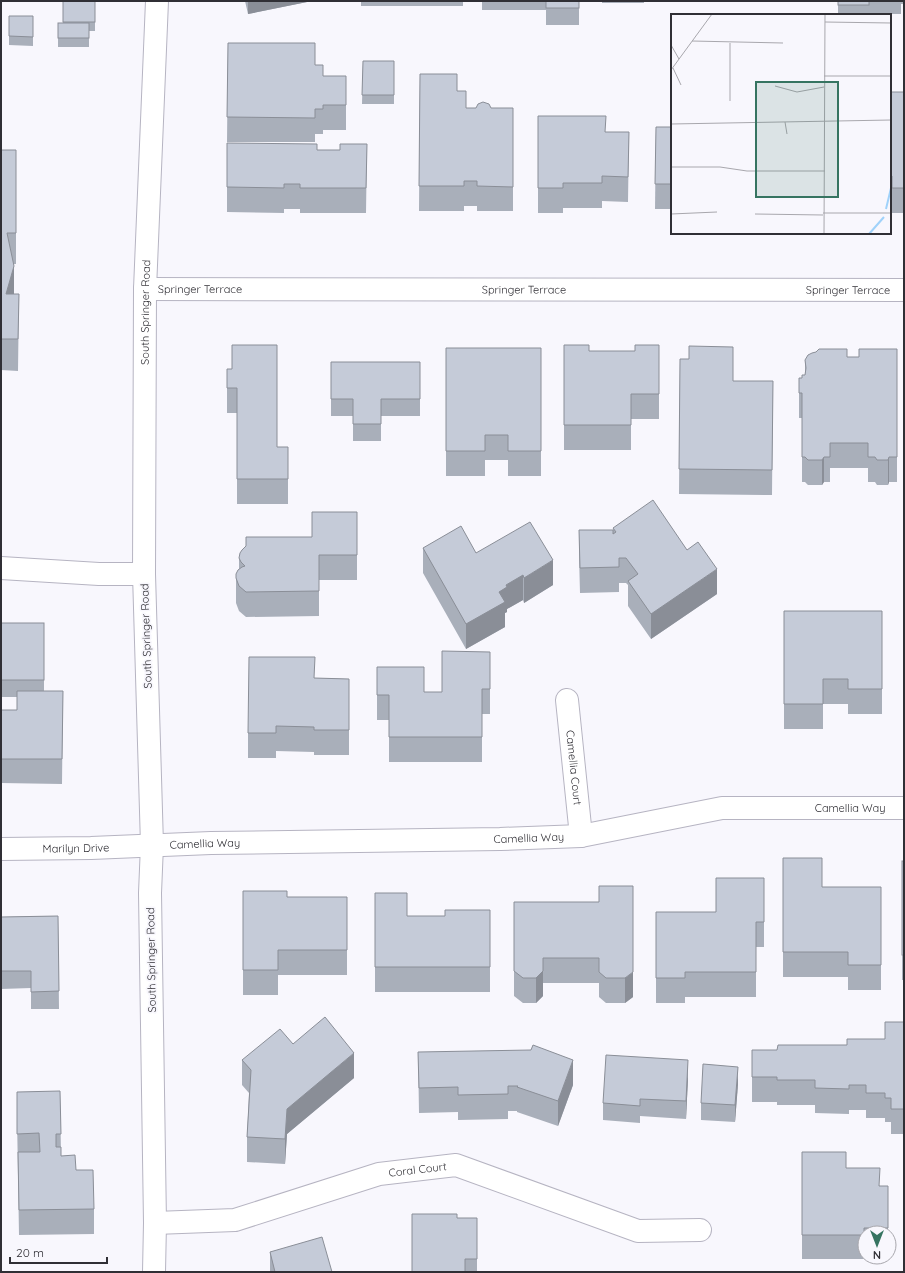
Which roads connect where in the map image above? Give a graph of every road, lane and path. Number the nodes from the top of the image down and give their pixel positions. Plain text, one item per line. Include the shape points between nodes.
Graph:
1 (157, 1) edge
2 (145, 289) junction
3 (904, 290) edge
4 (1, 568) edge
5 (144, 574) junction
6 (567, 700) dead end
7 (904, 808) edge
8 (581, 836) junction
9 (152, 845) junction
10 (1, 849) edge
11 (155, 1223) junction
12 (700, 1230) dead end
13 (154, 1272) edge

1 - 2 street, South Springer Road
2 - 3 street, Springer Terrace
2 - 5 street, South Springer Road
4 - 5 street
5 - 9 street, South Springer Road
6 - 8 street, Camellia Court
7 - 8 street, Camellia Way via 722,808
8 - 9 street, Camellia Way
9 - 10 street, Marilyn Drive
9 - 11 street, South Springer Road via 150,893
11 - 12 street, Coral Court via 235,1220 379,1174 456,1165 638,1231
11 - 13 street, South Springer Road

